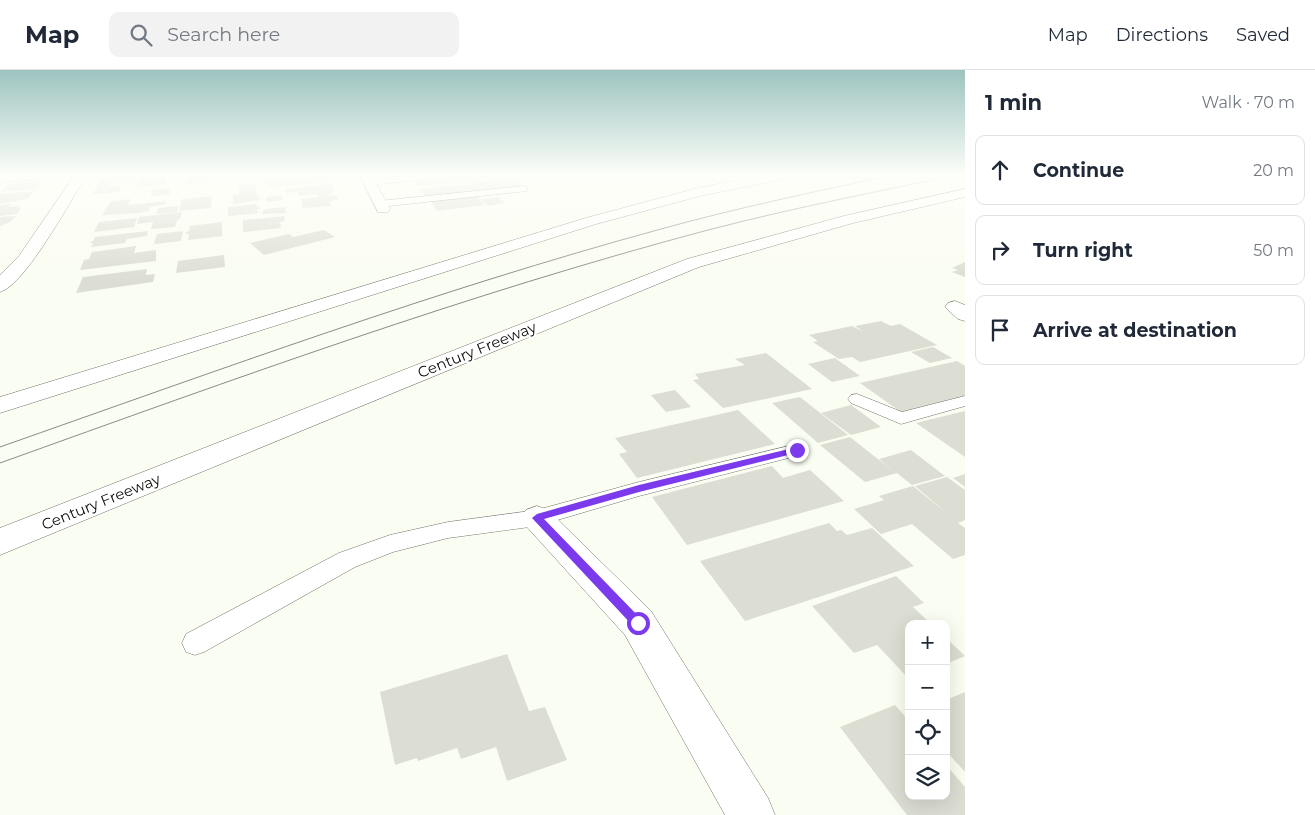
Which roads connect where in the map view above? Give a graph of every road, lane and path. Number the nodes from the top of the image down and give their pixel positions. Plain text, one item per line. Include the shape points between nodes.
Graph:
1 (57, 211) edge
2 (629, 211) edge
3 (886, 211) edge
4 (0, 286) edge
5 (857, 399) dead end
6 (965, 401) edge
7 (0, 405) edge
8 (797, 450) dead end
9 (537, 518) junction
10 (0, 542) edge
11 (195, 643) dead end
12 (751, 815) edge

1 - 4 main road via 25,260
2 - 7 main road
3 - 10 main road, Century Freeway via 694,264
5 - 6 lane via 901,418
8 - 9 lane
9 - 11 lane via 438,532 347,560
9 - 12 main road via 638,623

